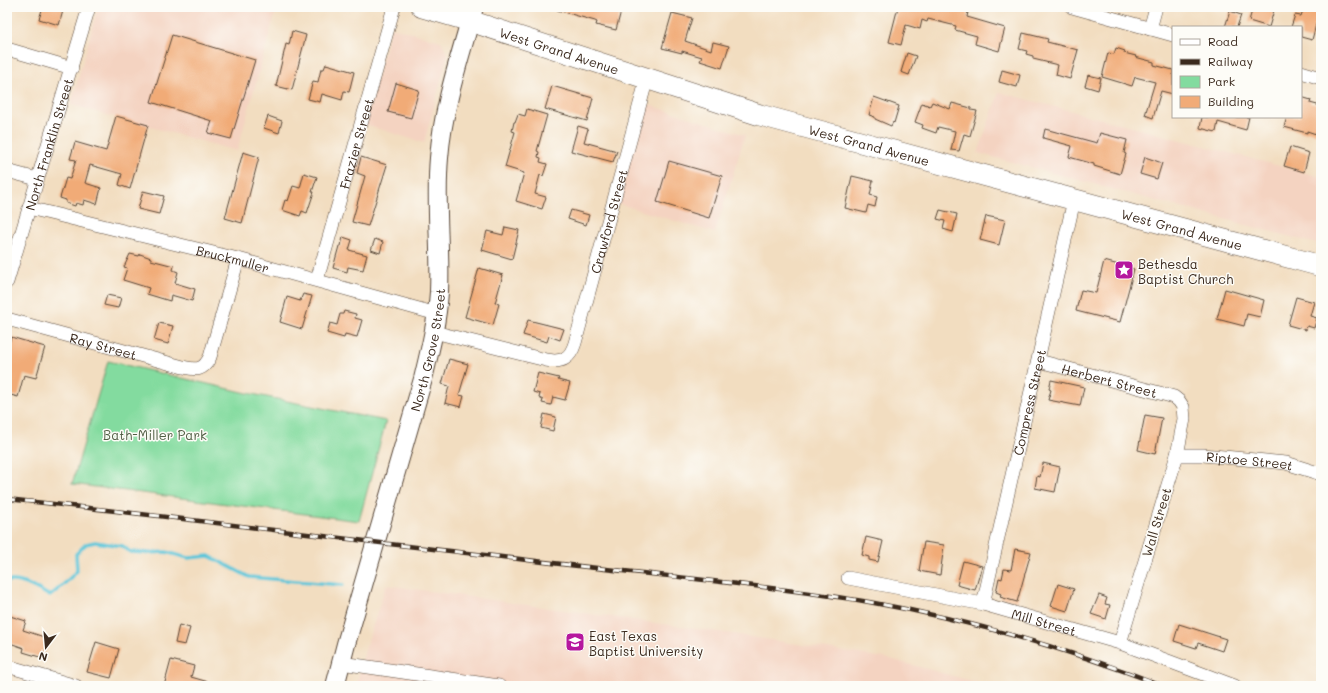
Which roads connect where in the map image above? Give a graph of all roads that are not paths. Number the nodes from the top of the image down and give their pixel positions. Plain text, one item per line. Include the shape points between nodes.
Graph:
1 (89, 7) edge
2 (394, 7) edge
3 (422, 7) edge
4 (1072, 7) edge
5 (1156, 7) edge
6 (472, 14) edge
7 (1150, 29) junction
8 (1172, 35) edge
9 (7, 49) edge
10 (72, 68) junction
11 (1302, 72) edge
12 (647, 78) junction
13 (1321, 78) edge
14 (7, 171) edge
15 (37, 179) junction
16 (1074, 200) junction
17 (29, 208) junction
18 (238, 259) junction
19 (1321, 266) edge
20 (317, 280) junction
21 (7, 282) edge
22 (437, 314) junction
23 (7, 319) edge
24 (434, 332) junction
25 (1039, 360) junction
26 (1179, 401) joint
27 (1177, 455) junction
28 (1321, 474) edge
29 (848, 578) dead end
30 (983, 604) junction
31 (1120, 643) junction
32 (341, 663) junction
33 (7, 666) edge
34 (53, 683) edge
35 (76, 686) edge
36 (335, 686) edge
37 (499, 686) edge
38 (1234, 686) edge

1 - 10 street, North Franklin Street
2 - 20 street, Frazier Street
3 - 6 highway, West Grand Avenue
4 - 7 street
5 - 7 street
6 - 12 highway, West Grand Avenue
6 - 22 main road, North Grove Street via 448,102 440,152
7 - 8 street
9 - 10 street
10 - 15 street, North Franklin Street
11 - 13 street
12 - 16 highway, West Grand Avenue via 779,121
12 - 24 street, Crawford Street via 572,351 563,360 554,362
14 - 15 street
15 - 17 street, North Franklin Street
16 - 19 highway, West Grand Avenue
16 - 25 street, Compress Street
17 - 18 street, Bruckmuller
17 - 21 street, North Franklin Street
18 - 20 street, Bruckmuller
18 - 23 street, Ray Street via 210,357 205,366 200,368 183,367
20 - 22 street, Bruckmuller
22 - 24 main road, North Grove Street
24 - 32 main road, North Grove Street via 423,379
25 - 26 street, Herbert Street via 1174,397
25 - 30 street, Compress Street
26 - 27 street, Wall Street via 1184,413
27 - 28 street, Riptoe Street via 1286,463
27 - 31 street, Wall Street
29 - 30 street, Mill Street
30 - 31 street, Mill Street
31 - 38 street, Mill Street
32 - 36 main road, North Grove Street
32 - 37 street
33 - 34 street
34 - 35 street

